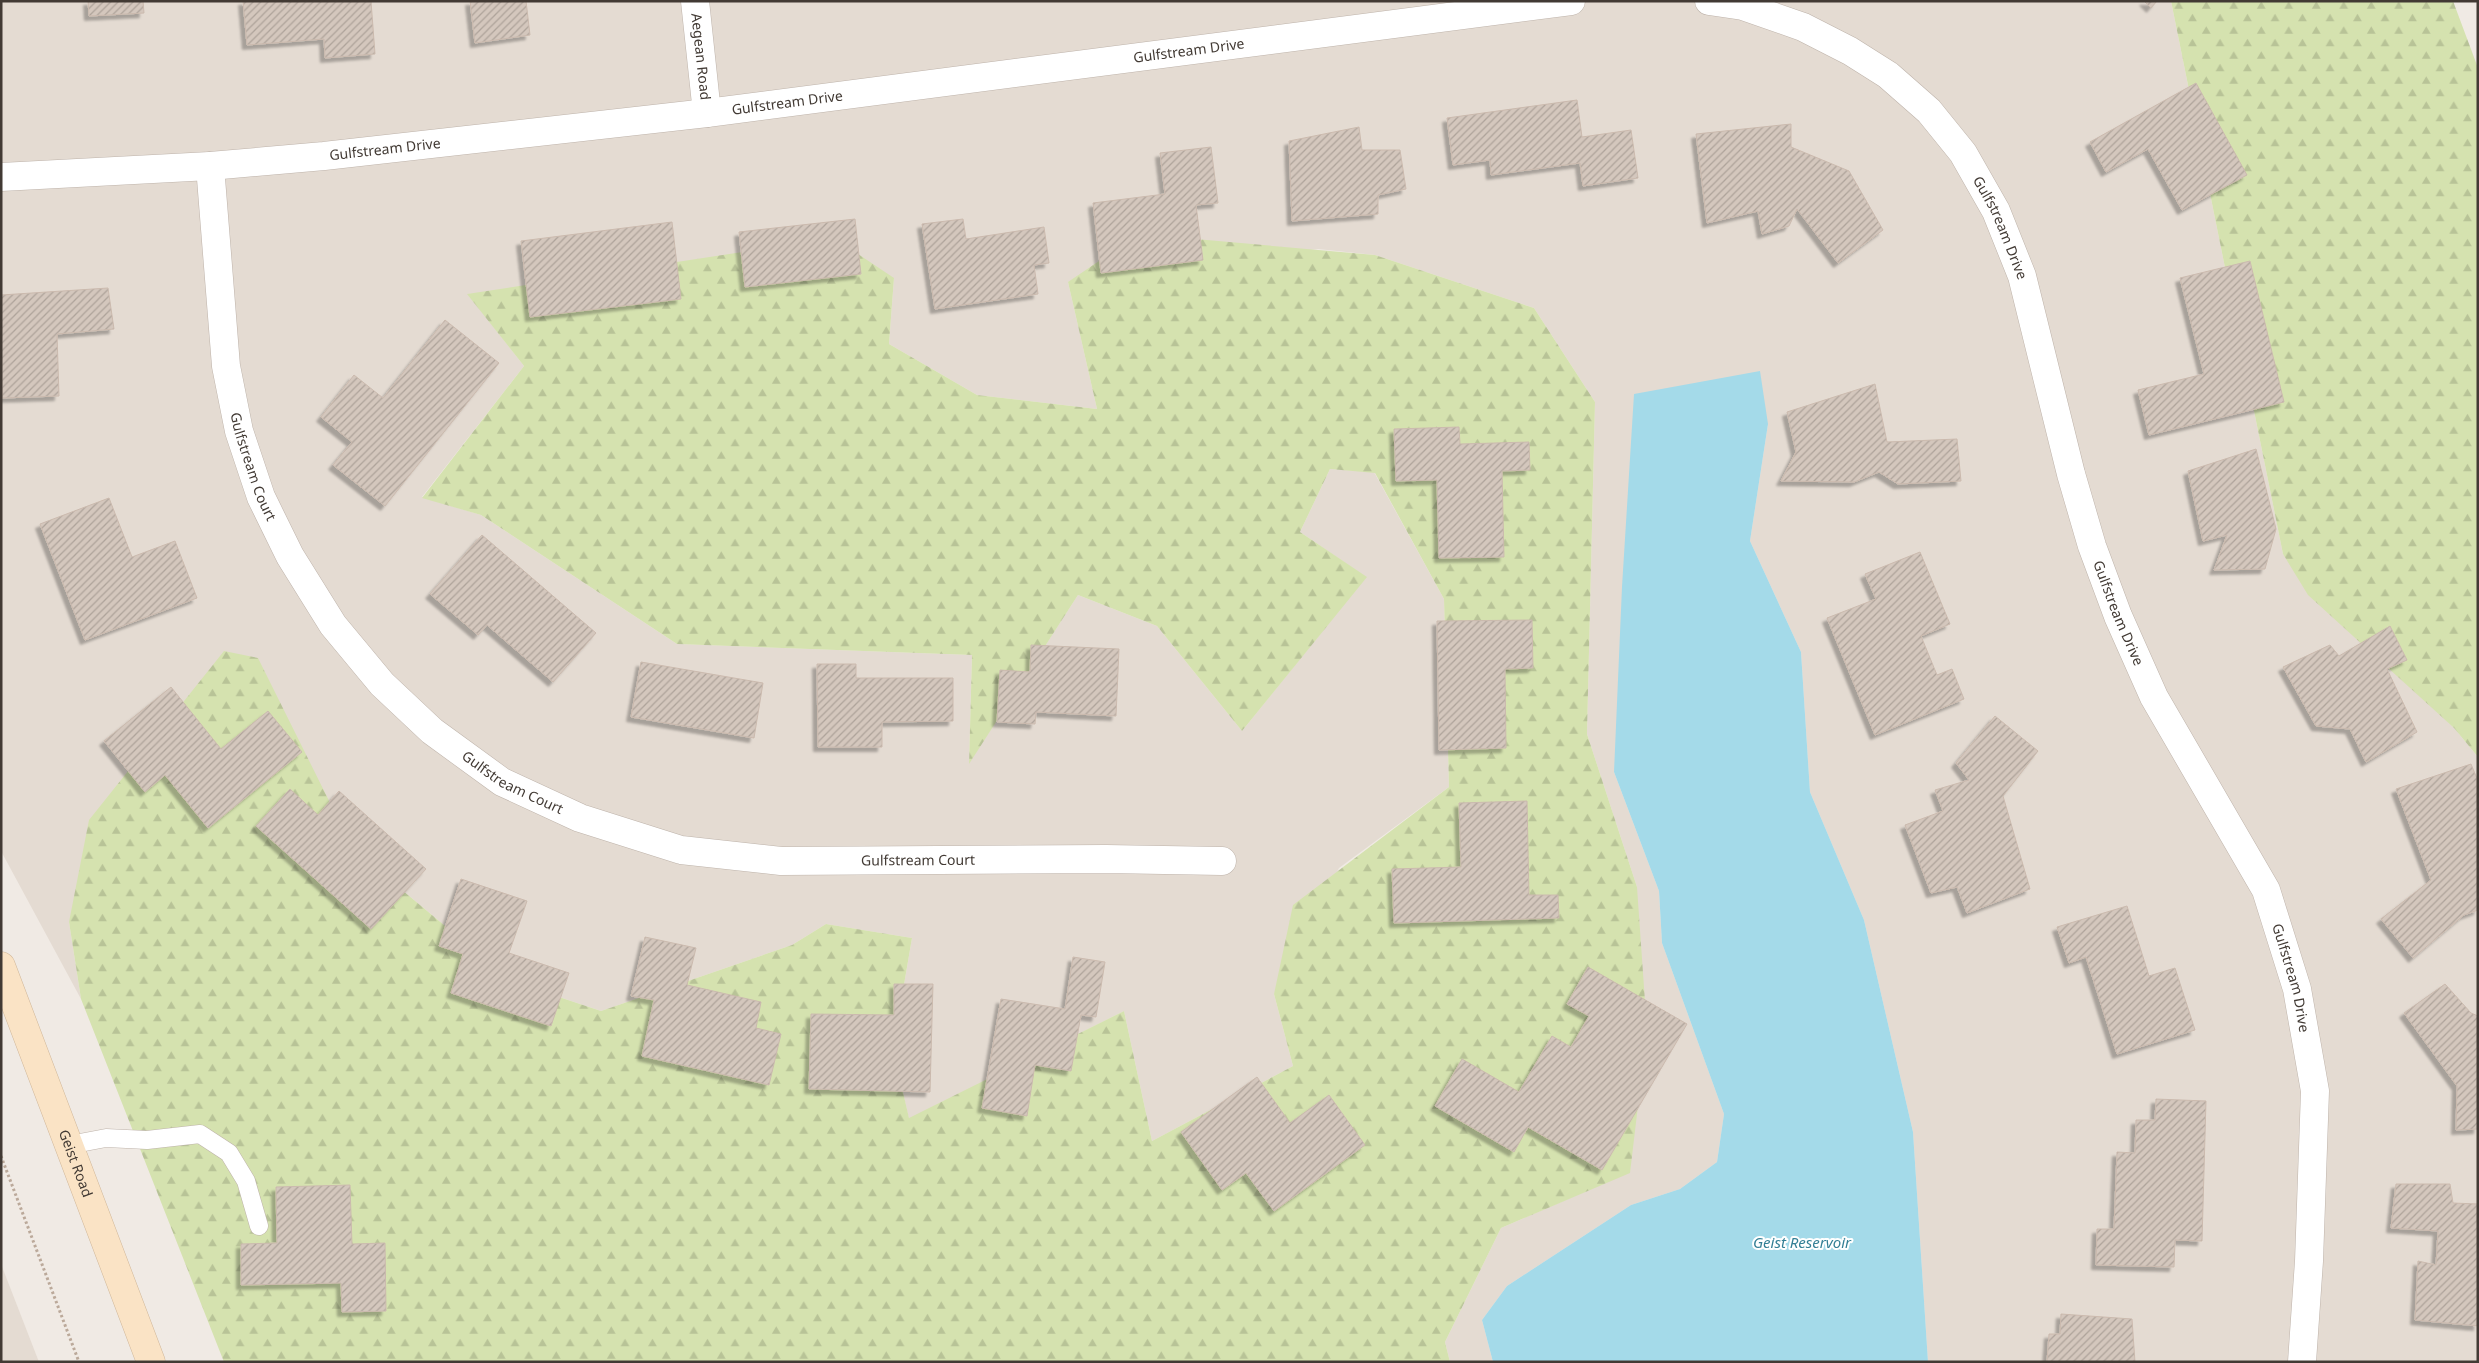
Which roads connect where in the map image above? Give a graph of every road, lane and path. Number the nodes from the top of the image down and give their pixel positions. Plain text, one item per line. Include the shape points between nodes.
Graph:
1 (695, 1) edge
2 (1571, 1) edge
3 (1709, 1) edge
4 (707, 113) junction
5 (210, 166) junction
6 (1, 177) edge
7 (1222, 861) dead end
8 (1, 966) edge
9 (69, 1145) junction
10 (1, 1156) edge
11 (259, 1226) dead end
12 (79, 1362) edge
13 (151, 1362) edge
14 (2302, 1362) edge

1 - 4 street, Aegean Road
2 - 4 street, Gulfstream Drive
3 - 14 street, Gulfstream Drive via 1743,6 1803,28 1850,51 1888,75 1929,111 1963,153 1996,211 2022,276 2071,474 2092,546 2118,616 2154,697 2266,890 2297,989 2315,1091
4 - 5 street, Gulfstream Drive
5 - 6 street, Gulfstream Drive
5 - 7 street, Gulfstream Court via 226,366 239,431 261,497 290,556 333,625 382,684 432,731 502,782 580,818 681,850 780,861
8 - 9 street, Geist Road
9 - 11 lane via 106,1138 147,1140 200,1134 229,1153 246,1181
9 - 13 street, Geist Road
10 - 12 path

